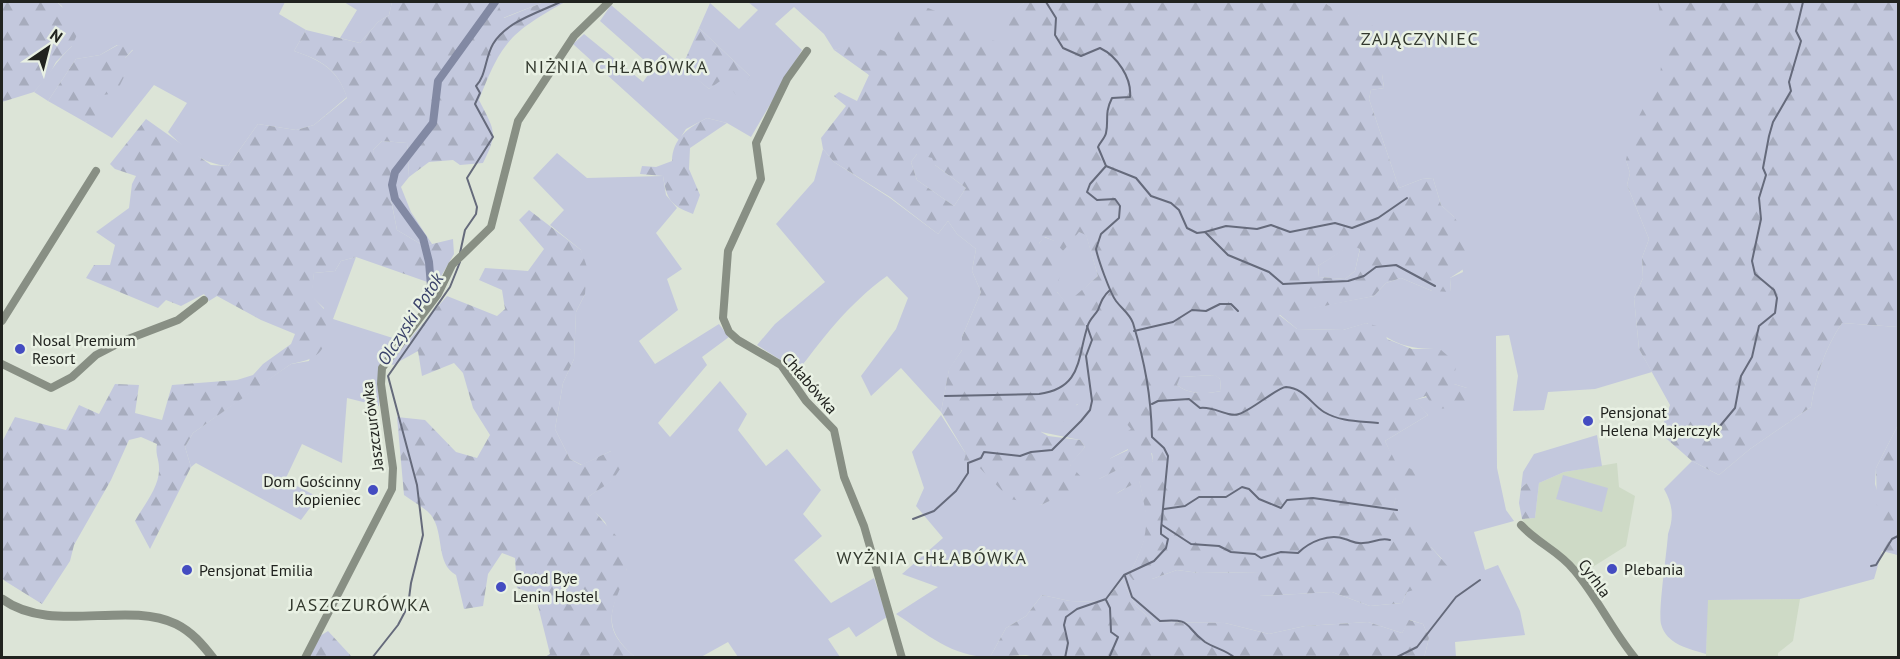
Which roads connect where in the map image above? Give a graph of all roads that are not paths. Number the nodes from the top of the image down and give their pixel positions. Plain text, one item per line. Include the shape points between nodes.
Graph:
1 (609, 2) edge
2 (807, 51) dead end
3 (96, 171) dead end
4 (204, 300) dead end
5 (2, 321) edge
6 (2, 364) edge
7 (1521, 525) dead end
8 (2, 599) edge
9 (213, 657) edge
10 (305, 657) edge
11 (902, 657) edge
12 (1635, 657) edge

1 - 10 street, Jaszczurówka via 574,36 518,122 491,227 452,265 438,294 382,368 392,489
2 - 11 street, Chłabówka via 787,79 756,143 760,179 728,251 723,318 738,340 781,364 806,401 834,430 844,477 864,526
3 - 5 street
4 - 6 street via 178,320 96,355 72,377 51,388
7 - 12 street, Cyrhla via 1574,568
8 - 9 street via 37,614 168,621 190,633

